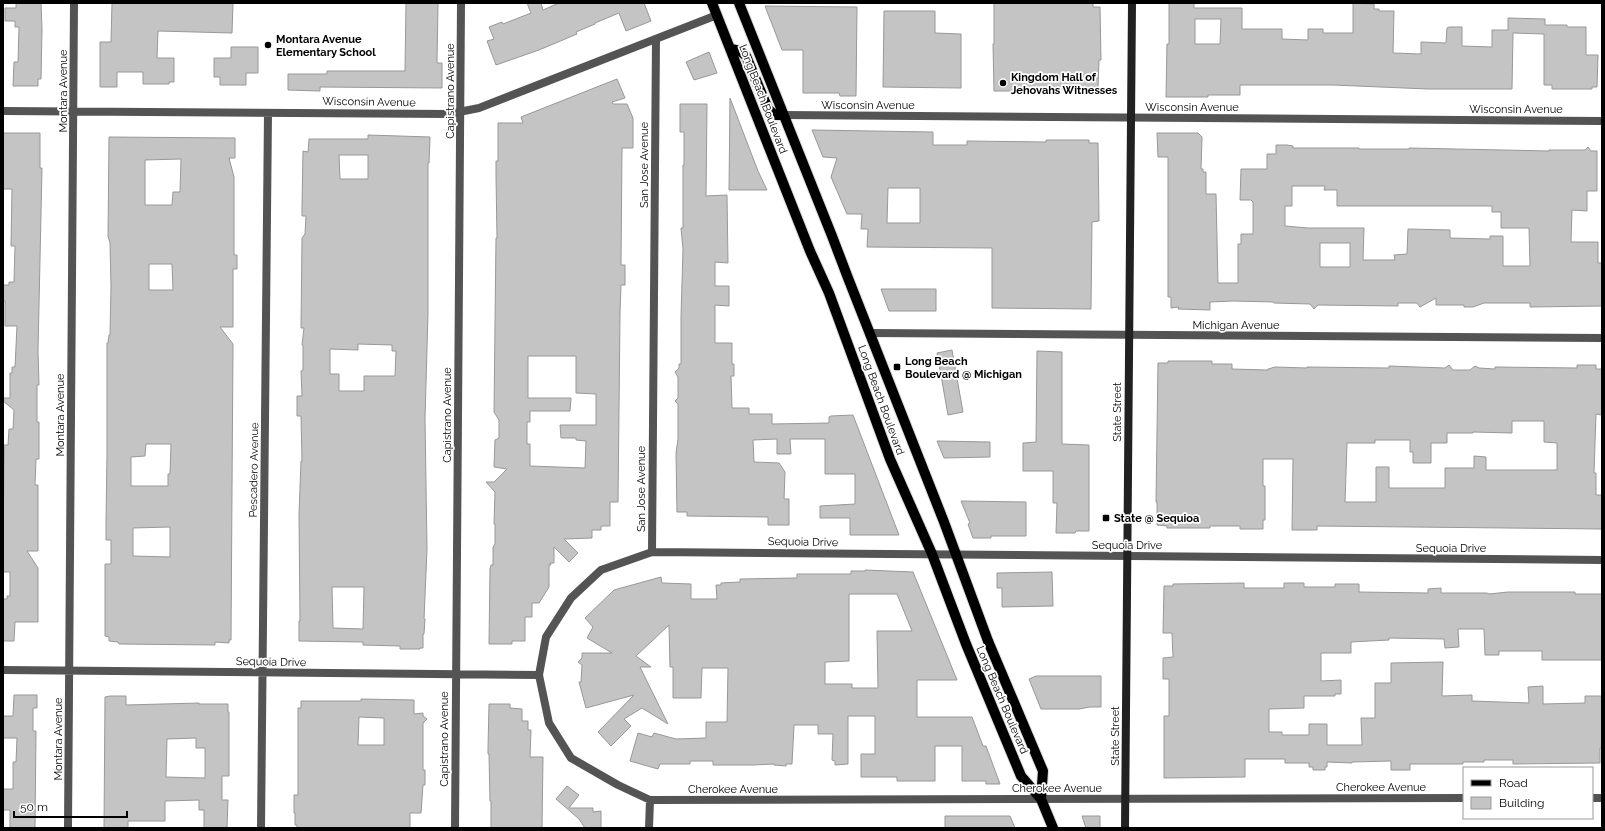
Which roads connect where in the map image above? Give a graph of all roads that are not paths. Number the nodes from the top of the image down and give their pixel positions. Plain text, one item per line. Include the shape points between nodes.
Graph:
1 (74, 3) edge
2 (461, 3) edge
3 (712, 3) edge
4 (739, 3) edge
5 (1132, 3) edge
6 (717, 15) junction
7 (656, 39) junction
8 (731, 49) junction
9 (3, 110) edge
10 (74, 111) junction
11 (460, 112) junction
12 (268, 113) junction
13 (783, 115) junction
14 (1131, 118) junction
15 (1602, 121) edge
16 (870, 333) junction
17 (1129, 335) junction
18 (1602, 338) edge
19 (652, 552) junction
20 (932, 554) junction
21 (956, 554) junction
22 (1127, 556) junction
23 (1602, 560) edge
24 (3, 670) edge
25 (69, 671) junction
26 (263, 672) junction
27 (456, 674) junction
28 (539, 675) junction
29 (1463, 798) edge
30 (1041, 799) junction
31 (1125, 799) junction
32 (650, 800) junction
33 (1125, 826) edge
34 (68, 828) edge
35 (261, 828) edge
36 (455, 828) edge
37 (649, 828) edge
38 (1053, 828) edge

1 - 10 street, Montara Avenue
2 - 11 street, Capistrano Avenue
3 - 6 main road, Long Beach Boulevard
4 - 13 main road, Long Beach Boulevard
5 - 14 main road, State Street
6 - 7 street, Wisconsin Avenue
6 - 8 main road, Long Beach Boulevard
7 - 11 street, Wisconsin Avenue via 479,108
7 - 19 street, San Jose Avenue
8 - 13 main road via 746,56 768,109 775,115
8 - 20 main road, Long Beach Boulevard via 810,251 829,292 890,459
9 - 10 street, Wisconsin Avenue
10 - 12 street, Wisconsin Avenue
10 - 25 street, Montara Avenue
11 - 12 street, Wisconsin Avenue
11 - 27 street, Capistrano Avenue
12 - 26 street, Pescadero Avenue
13 - 14 street, Wisconsin Avenue
13 - 16 main road, Long Beach Boulevard
14 - 15 street, Wisconsin Avenue
14 - 17 main road, State Street
16 - 17 street, Michigan Avenue
16 - 21 main road, Long Beach Boulevard
17 - 18 street, Michigan Avenue
17 - 22 main road, State Street
19 - 20 street, Sequoia Drive
19 - 28 street via 601,570 572,598 546,637
20 - 21 street, Sequoia Drive
20 - 30 main road, Long Beach Boulevard via 1021,776
21 - 22 street, Sequoia Drive
21 - 30 main road, Long Beach Boulevard via 988,641 1043,770
22 - 23 street, Sequoia Drive
22 - 31 main road, State Street
24 - 25 street, Sequoia Drive
25 - 26 street, Sequoia Drive
25 - 34 street, Montara Avenue
26 - 27 street, Sequoia Drive
26 - 35 street, Pescadero Avenue
27 - 28 street, Sequoia Drive
27 - 36 street, Capistrano Avenue
28 - 32 street via 549,723 571,758
29 - 31 street, Cherokee Avenue
30 - 31 street, Cherokee Avenue
30 - 32 street, Cherokee Avenue
30 - 38 main road, Long Beach Boulevard
31 - 33 main road, State Street
32 - 37 street

